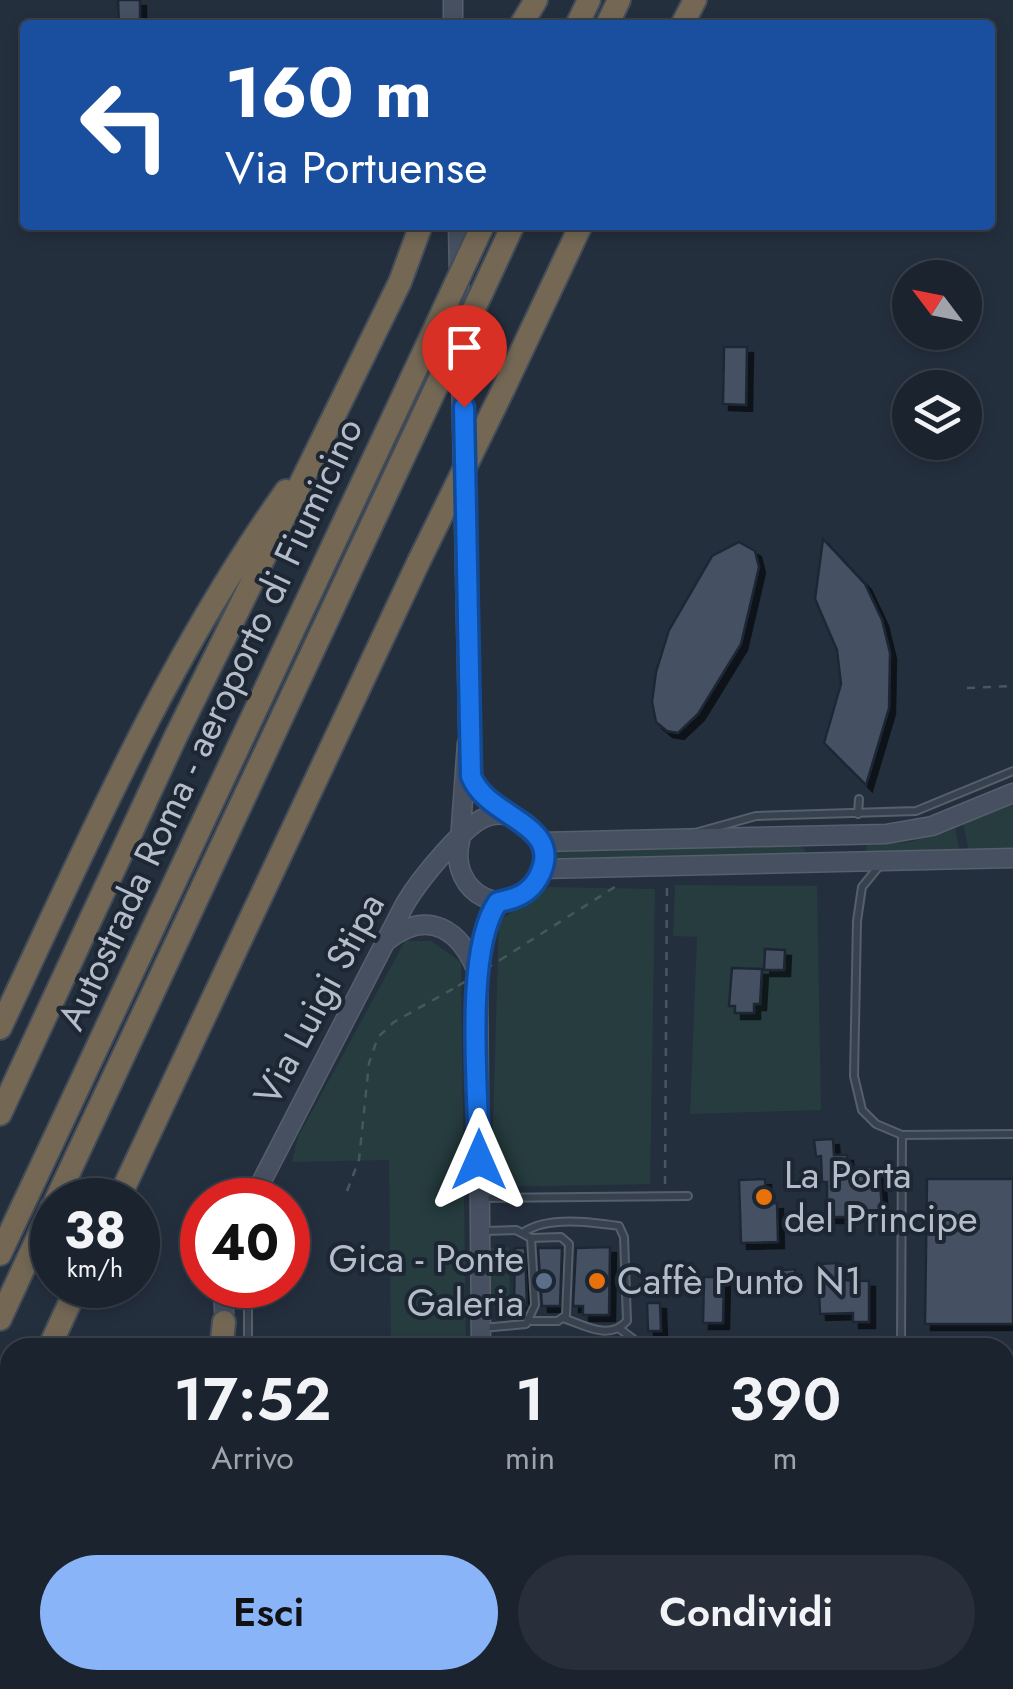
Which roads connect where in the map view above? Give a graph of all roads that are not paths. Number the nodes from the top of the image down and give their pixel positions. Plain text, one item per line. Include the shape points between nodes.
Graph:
1 (419, 230) edge
2 (458, 230) edge
3 (481, 230) edge
4 (511, 230) edge
5 (579, 230) edge
6 (325, 435) junction
7 (468, 743) junction
8 (1013, 771) edge
9 (1013, 793) edge
10 (859, 799) dead end
11 (502, 814) junction
12 (858, 814) junction
13 (684, 839) junction
14 (460, 841) junction
15 (541, 842) junction
16 (1013, 858) edge
17 (883, 863) junction
18 (542, 869) junction
19 (498, 902) junction
20 (385, 942) junction
21 (478, 974) junction
22 (0, 1028) edge
23 (0, 1114) edge
24 (1013, 1134) edge
25 (902, 1135) junction
26 (66, 1178) edge
27 (128, 1178) edge
28 (263, 1178) edge
29 (688, 1196) dead end
30 (480, 1198) junction
31 (480, 1232) junction
32 (527, 1235) junction
33 (0, 1254) edge
34 (30, 1254) edge
35 (69, 1308) edge
36 (76, 1308) edge
37 (224, 1308) edge
38 (248, 1308) edge
39 (562, 1318) junction
40 (0, 1319) edge
41 (530, 1321) junction
42 (224, 1322) joint
43 (481, 1328) junction
44 (620, 1329) junction
45 (54, 1338) edge
46 (71, 1338) edge
47 (224, 1338) edge
48 (248, 1338) edge
49 (481, 1338) edge
50 (631, 1338) edge
51 (901, 1338) edge

1 - 6 highway
2 - 7 main road
3 - 33 highway, Autostrada Roma - aeroporto di Fiumicino, bridge
4 - 26 highway, Autostrada Roma - aeroporto di Fiumicino, bridge
5 - 27 highway, bridge
6 - 22 highway via 226,575 158,693
6 - 23 highway
7 - 11 main road via 473,783
7 - 14 main road
8 - 12 lane via 929,808
9 - 13 main road via 912,831
10 - 12 lane
11 - 14 main road via 477,821
11 - 15 main road via 526,823
12 - 13 lane via 748,817
13 - 15 main road
14 - 19 main road via 464,881
14 - 20 main road, Via Luigi Stipa via 425,872
15 - 18 main road
16 - 17 main road
17 - 18 main road
17 - 25 lane via 864,882 858,908 854,1086 866,1116
18 - 19 main road via 526,893
19 - 21 main road via 486,924
20 - 21 main road via 408,926 437,927 458,939
20 - 28 main road, Via Luigi Stipa
21 - 30 main road
24 - 25 lane
25 - 51 lane
29 - 30 lane
30 - 31 main road
31 - 32 lane
31 - 43 main road
32 - 39 lane via 561,1237 569,1244
32 - 41 lane via 535,1305
32 - 44 lane via 537,1223 619,1226 627,1322
34 - 40 highway
35 - 45 highway
36 - 46 highway
37 - 42 main road
38 - 48 lane
39 - 41 lane
39 - 44 lane via 606,1332
41 - 43 lane
42 - 47 highway
43 - 49 main road
44 - 50 lane

